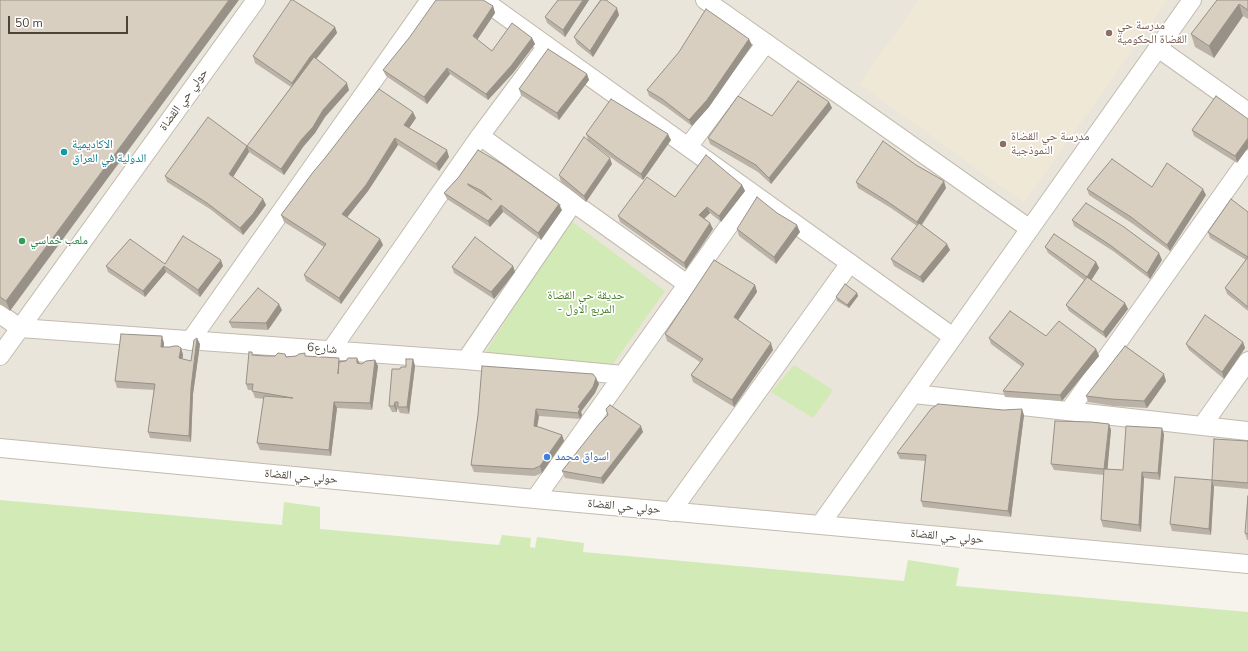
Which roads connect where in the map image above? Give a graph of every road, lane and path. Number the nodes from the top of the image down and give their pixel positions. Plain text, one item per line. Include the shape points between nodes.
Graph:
1 (256, 0) edge
2 (430, 0) edge
3 (483, 0) edge
4 (705, 0) edge
5 (1192, 0) edge
6 (766, 43) junction
7 (548, 46) junction
8 (1158, 48) junction
9 (1248, 112) edge
10 (480, 136) junction
11 (688, 147) junction
12 (1248, 159) edge
13 (752, 193) junction
14 (573, 203) junction
15 (1030, 229) junction
16 (850, 263) junction
17 (687, 284) junction
18 (0, 314) edge
19 (20, 328) junction
20 (953, 337) junction
21 (190, 341) junction
22 (331, 350) junction
23 (0, 356) edge
24 (466, 360) junction
25 (1248, 361) edge
26 (623, 375) junction
27 (914, 394) junction
28 (1069, 411) junction
29 (1202, 426) junction
30 (1248, 431) edge
31 (0, 448) edge
32 (535, 499) junction
33 (671, 512) junction
34 (820, 525) junction
35 (1248, 564) edge

1 - 19 street, حولي حي القضاة
2 - 21 street
3 - 7 street
4 - 6 street
5 - 8 street
6 - 11 street
6 - 15 street
7 - 10 street
7 - 11 street
8 - 9 street
8 - 15 street
10 - 14 street
10 - 22 street
11 - 13 street
12 - 28 street
13 - 16 street
13 - 17 street
14 - 17 street
14 - 24 street
15 - 20 street
16 - 20 street
16 - 33 street
17 - 26 street
18 - 19 street
19 - 21 street, شارع6
19 - 23 street, حولي حي القضاة
20 - 27 street
21 - 22 street, شارع6
22 - 24 street, شارع6
24 - 26 street, شارع6
25 - 29 street
26 - 32 street
27 - 28 street
27 - 34 street
28 - 29 street
29 - 30 street
31 - 32 street, حولي حي القضاة
32 - 33 street, حولي حي القضاة
33 - 34 street, حولي حي القضاة
34 - 35 street, حولي حي القضاة

